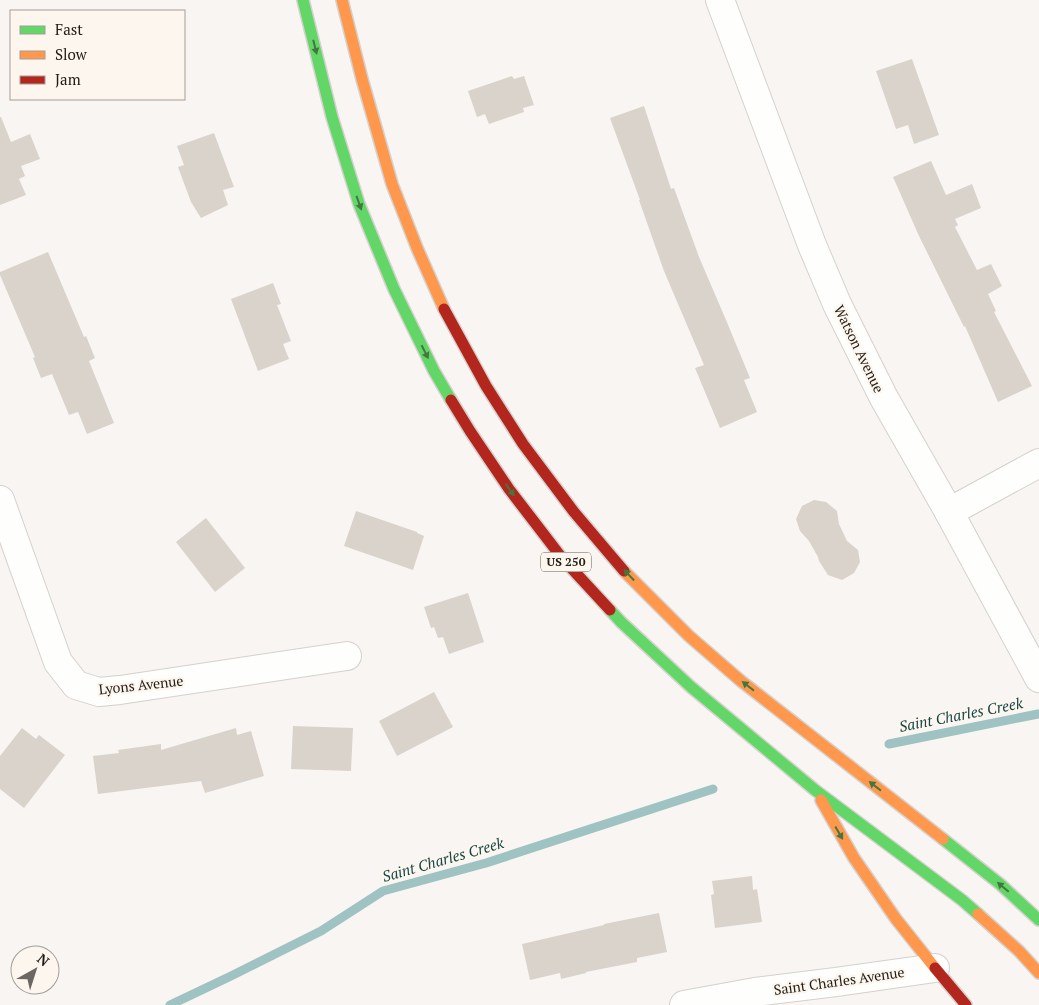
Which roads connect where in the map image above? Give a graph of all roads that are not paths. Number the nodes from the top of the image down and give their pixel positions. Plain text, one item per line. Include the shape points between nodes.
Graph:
1 (303, 0) edge
2 (342, 0) edge
3 (720, 0) edge
4 (1039, 463) edge
5 (0, 500) edge
6 (948, 512) junction
7 (347, 656) dead end
8 (1039, 678) edge
9 (815, 790) junction
10 (1039, 918) edge
11 (935, 968) junction
12 (1039, 973) edge
13 (684, 1005) edge
14 (966, 1005) edge

1 -> 9 main road, US 250 via 332,117 359,204 394,289 434,371 470,431 562,558 621,622 691,687
10 -> 2 main road, US 250 via 689,636 629,577 574,512 486,386 445,311 392,184
3 - 6 street, Watson Avenue via 837,304 884,398
4 - 6 street
5 - 7 street, Lyons Avenue via 58,662 76,685 99,692 120,690
6 - 8 street, Watson Avenue
9 -> 11 main road via 854,858
9 - 12 main road, US 250 via 962,900
11 - 13 street, Saint Charles Avenue via 755,992
11 - 14 main road

